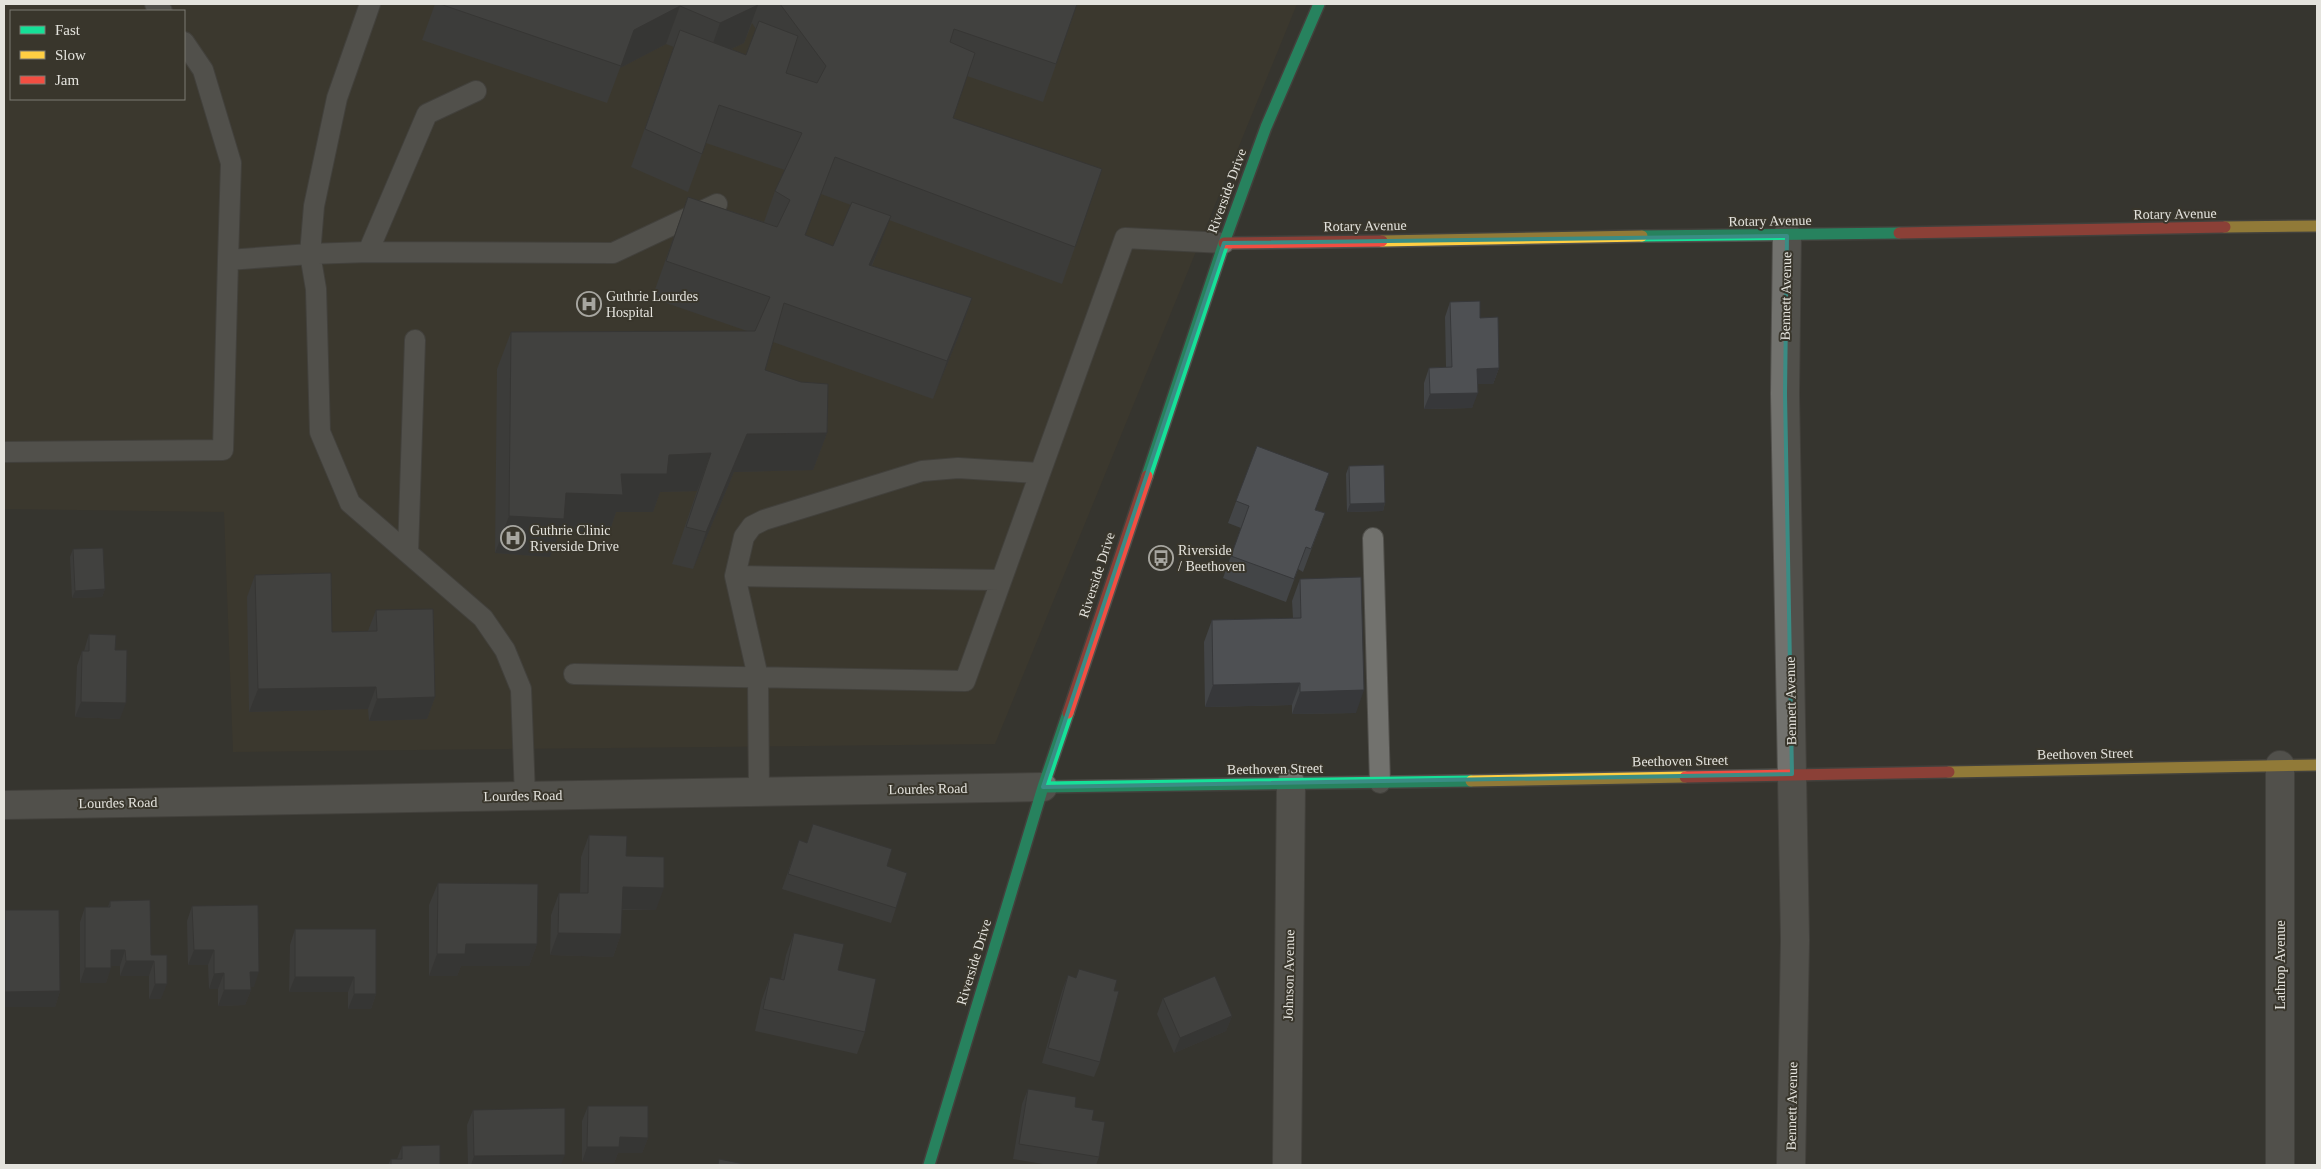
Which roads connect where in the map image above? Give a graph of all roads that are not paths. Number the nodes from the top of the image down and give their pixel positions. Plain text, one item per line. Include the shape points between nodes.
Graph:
1 (370, 4) edge
2 (1319, 4) edge
3 (185, 43) edge
4 (476, 91) dead end
5 (718, 204) dead end
6 (2317, 226) edge
7 (1787, 236) junction
8 (1224, 243) junction
9 (368, 252) junction
10 (310, 254) junction
11 (228, 260) junction
12 (415, 340) dead end
13 (4, 452) edge
14 (1038, 473) junction
15 (1373, 538) dead end
16 (408, 553) junction
17 (735, 576) junction
18 (1000, 580) junction
19 (574, 674) dead end
20 (758, 677) junction
21 (2317, 764) edge
22 (2280, 765) junction
23 (1792, 774) junction
24 (1380, 782) junction
25 (1291, 784) junction
26 (1043, 787) junction
27 (759, 793) junction
28 (525, 796) junction
29 (4, 805) edge
30 (929, 1165) edge
31 (1287, 1165) edge
32 (1791, 1165) edge
33 (2280, 1165) edge

1 - 10 lane via 337,98 314,206
2 - 8 street, Riverside Drive via 1266,127
3 - 11 lane via 203,70 231,163
4 - 9 lane via 427,114
5 - 9 lane via 613,253
6 - 7 street, Rotary Avenue
7 - 8 street, Rotary Avenue
7 - 23 street, Bennett Avenue via 1785,394
8 - 14 lane via 1126,238
8 - 26 street, Riverside Drive
9 - 10 lane
10 - 11 lane
10 - 16 lane via 316,289 320,432 350,503
11 - 13 lane via 223,450
12 - 16 lane
14 - 17 lane via 958,468 922,471 764,520 752,526 744,537
14 - 18 lane
15 - 24 lane
16 - 28 lane via 482,618 505,650 521,690
17 - 18 lane
17 - 20 lane
18 - 20 lane via 964,681
19 - 20 lane
20 - 27 lane
21 - 22 street, Beethoven Street
22 - 23 street, Beethoven Street
22 - 33 street, Lathrop Avenue
23 - 24 street, Beethoven Street
23 - 32 street, Bennett Avenue via 1795,940
24 - 25 street, Beethoven Street
25 - 26 street, Beethoven Street
25 - 31 street, Johnson Avenue
26 - 27 street, Lourdes Road
26 - 30 street, Riverside Drive
27 - 28 street, Lourdes Road
28 - 29 street, Lourdes Road

